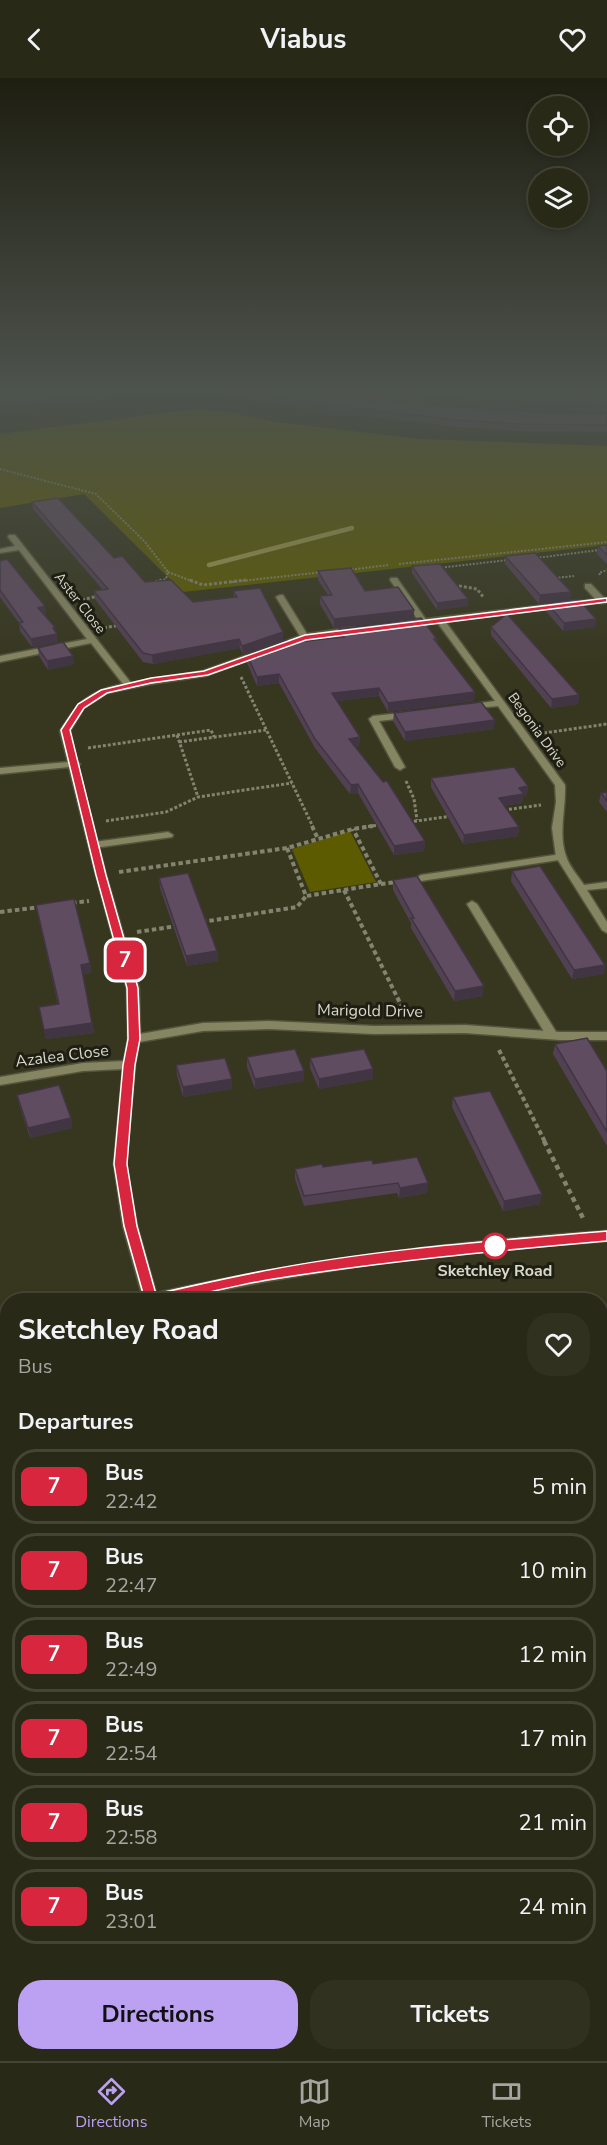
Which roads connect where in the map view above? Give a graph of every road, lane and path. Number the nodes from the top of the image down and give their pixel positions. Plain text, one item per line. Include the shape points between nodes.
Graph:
1 (48, 482) edge
2 (12, 537) dead end
3 (19, 548) junction
4 (607, 549) edge
5 (0, 551) edge
6 (535, 558) edge
7 (515, 560) edge
8 (441, 576) edge
9 (394, 579) dead end
10 (155, 582) edge
11 (448, 583) edge
12 (588, 586) dead end
13 (108, 594) edge
14 (280, 597) dead end
15 (64, 603) junction
16 (605, 603) edge
17 (496, 613) junction
18 (440, 620) junction
19 (423, 621) junction
20 (130, 624) edge
21 (400, 624) edge
22 (366, 628) edge
23 (86, 632) junction
24 (305, 637) junction
25 (92, 640) junction
26 (0, 659) edge
27 (234, 662) junction
28 (128, 685) junction
29 (501, 703) junction
30 (455, 709) edge
31 (420, 714) edge
32 (607, 724) edge
33 (266, 730) junction
34 (177, 735) junction
35 (525, 735) junction
36 (214, 737) junction
37 (179, 742) junction
38 (71, 751) junction
39 (75, 764) junction
40 (400, 767) joint
41 (0, 771) edge
42 (292, 783) junction
43 (198, 797) junction
44 (561, 802) junction
45 (495, 811) edge
46 (462, 815) edge
47 (417, 820) junction
48 (406, 822) edge
49 (89, 824) junction
50 (385, 825) edge
51 (353, 829) junction
52 (168, 835) dead end
53 (318, 839) junction
54 (94, 845) junction
55 (287, 848) junction
56 (561, 857) junction
57 (101, 875) junction
58 (421, 878) edge
59 (607, 885) edge
60 (581, 888) junction
61 (344, 890) junction
62 (306, 896) junction
63 (108, 898) junction
64 (64, 904) edge
65 (472, 904) dead end
66 (43, 906) edge
67 (0, 912) edge
68 (196, 923) edge
69 (185, 924) edge
70 (607, 930) edge
71 (118, 935) junction
72 (413, 1029) junction
73 (489, 1030) junction
74 (552, 1035) junction
75 (607, 1036) edge
76 (134, 1039) junction
77 (129, 1065) junction
78 (0, 1081) edge
79 (600, 1237) edge
80 (148, 1293) edge
81 (183, 1293) edge

1 - 10 path via 96,494 145,542 168,572 166,579
2 - 3 street, Aster Close
3 - 5 street
3 - 15 street, Aster Close
4 - 6 path
7 - 8 path via 436,568
9 - 19 street
11 - 17 path via 477,589
12 - 16 street
13 - 15 path
14 - 24 street
15 - 23 street, Aster Close
16 - 17 street
17 - 18 street
18 - 19 street
18 - 29 street, Begonia Drive
19 - 21 street
20 - 23 path
22 - 24 street
23 - 25 street, Aster Close
24 - 27 street
25 - 26 street
25 - 28 street, Aster Close
27 - 28 street via 205,673
27 - 33 path
28 - 38 street via 104,692 81,706 65,730
29 - 30 street
29 - 35 street, Begonia Drive
31 - 40 street via 373,720
32 - 35 path
33 - 36 path
33 - 42 path
34 - 36 path via 211,730
34 - 37 path
34 - 38 path
35 - 44 street, Begonia Drive via 561,785
36 - 37 path
37 - 43 path
38 - 39 street
39 - 41 street
39 - 49 street
40 - 47 path via 414,799
42 - 43 path
42 - 53 path
43 - 49 path via 166,812
44 - 45 path
44 - 56 street, Begonia Drive via 557,828
46 - 47 path
47 - 48 path
49 - 54 street
50 - 51 path
51 - 53 path
51 - 61 path via 381,884
52 - 54 street
53 - 55 path
54 - 57 street
55 - 57 path
55 - 62 path
56 - 58 street
56 - 60 street, Begonia Drive
57 - 63 street
59 - 60 street
60 - 70 street, Begonia Drive
61 - 62 path
61 - 72 path
62 - 68 path via 297,907
63 - 64 path
63 - 71 street
65 - 74 street
66 - 67 path
69 - 71 path
71 - 76 street via 133,988
72 - 73 street, Marigold Drive
72 - 76 street, Marigold Drive via 269,1024 203,1027
73 - 74 street, Marigold Drive
73 - 79 path
74 - 75 street, Marigold Drive
76 - 77 street
77 - 78 street, Azalea Close via 83,1067
77 - 80 street via 120,1164 130,1226
79 - 81 street via 366,1261

